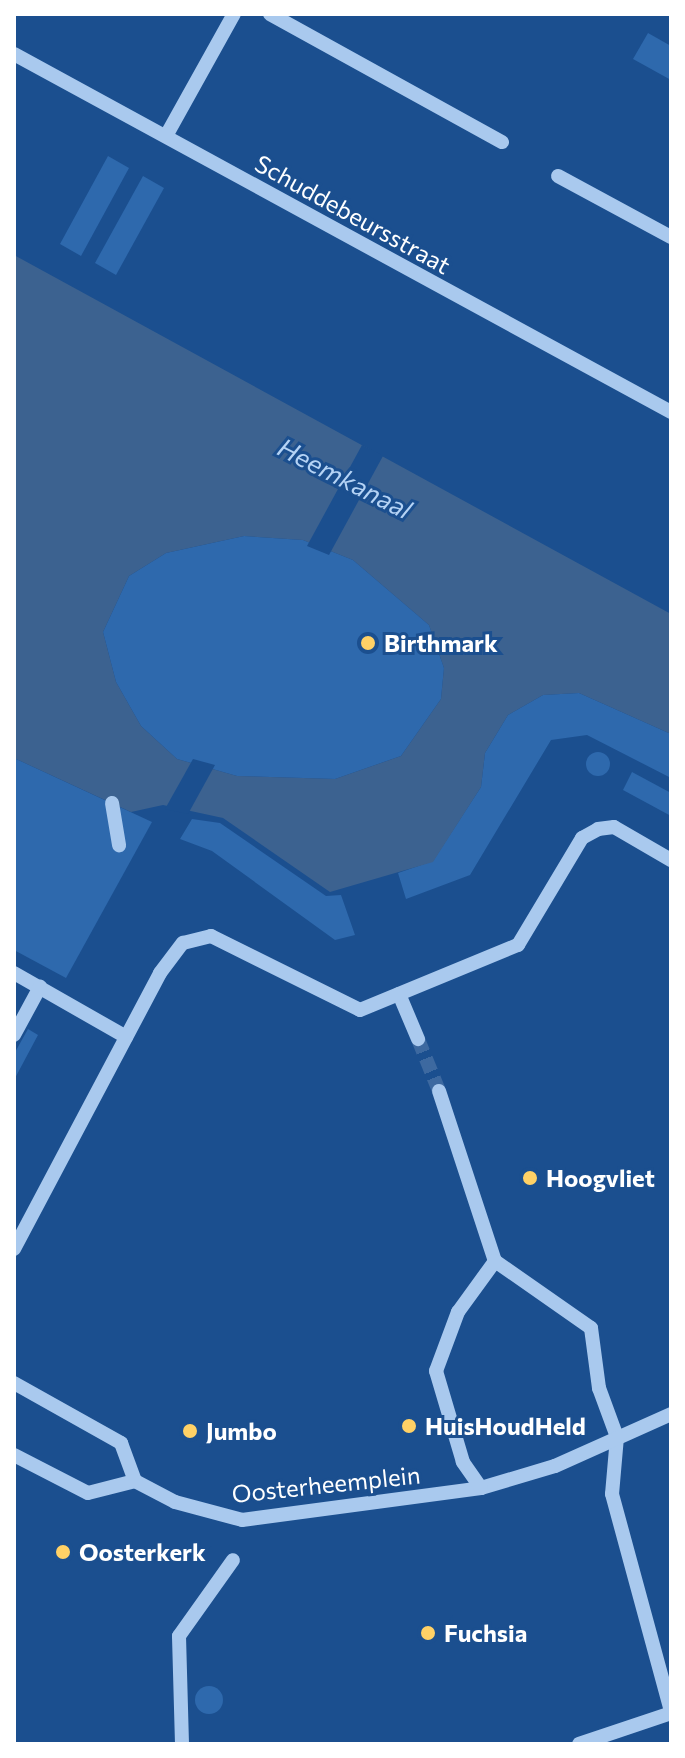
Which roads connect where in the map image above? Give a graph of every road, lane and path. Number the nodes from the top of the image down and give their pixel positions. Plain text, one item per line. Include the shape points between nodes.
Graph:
1 (234, 14) edge
2 (270, 14) edge
3 (14, 54) edge
4 (166, 136) junction
5 (502, 142) dead end
6 (558, 176) dead end
7 (671, 237) edge
8 (671, 412) edge
9 (112, 803) dead end
10 (119, 845) dead end
11 (671, 860) edge
12 (14, 973) edge
13 (40, 987) junction
14 (399, 994) junction
15 (14, 1035) edge
16 (126, 1037) junction
17 (418, 1039) tunnel mouth
18 (439, 1091) tunnel mouth
19 (14, 1249) edge
20 (495, 1261) junction
21 (14, 1383) edge
22 (671, 1414) edge
23 (617, 1437) junction
24 (14, 1455) edge
25 (135, 1481) junction
26 (481, 1488) junction
27 (233, 1560) dead end
28 (671, 1712) edge
29 (182, 1744) edge
30 (579, 1744) edge

1 - 4 street
2 - 5 street
3 - 4 street, Schuddebeursstraat
4 - 8 street, Schuddebeursstraat
6 - 7 street
9 - 10 street
11 - 14 street via 614,827 598,829 582,838 518,945
12 - 13 street
13 - 15 street
13 - 16 street
14 - 16 street via 360,1010 211,936 183,943
14 - 17 street
16 - 19 street
18 - 20 street
20 - 23 street via 591,1328 599,1388
20 - 26 street via 458,1312 436,1371 463,1462
21 - 25 street via 121,1443
22 - 23 street, Oosterheemplein
23 - 26 street, Oosterheemplein
23 - 28 street via 612,1494
24 - 25 street via 88,1493
25 - 26 street, Oosterheemplein via 175,1502 242,1520
27 - 29 street via 179,1636
28 - 30 street

